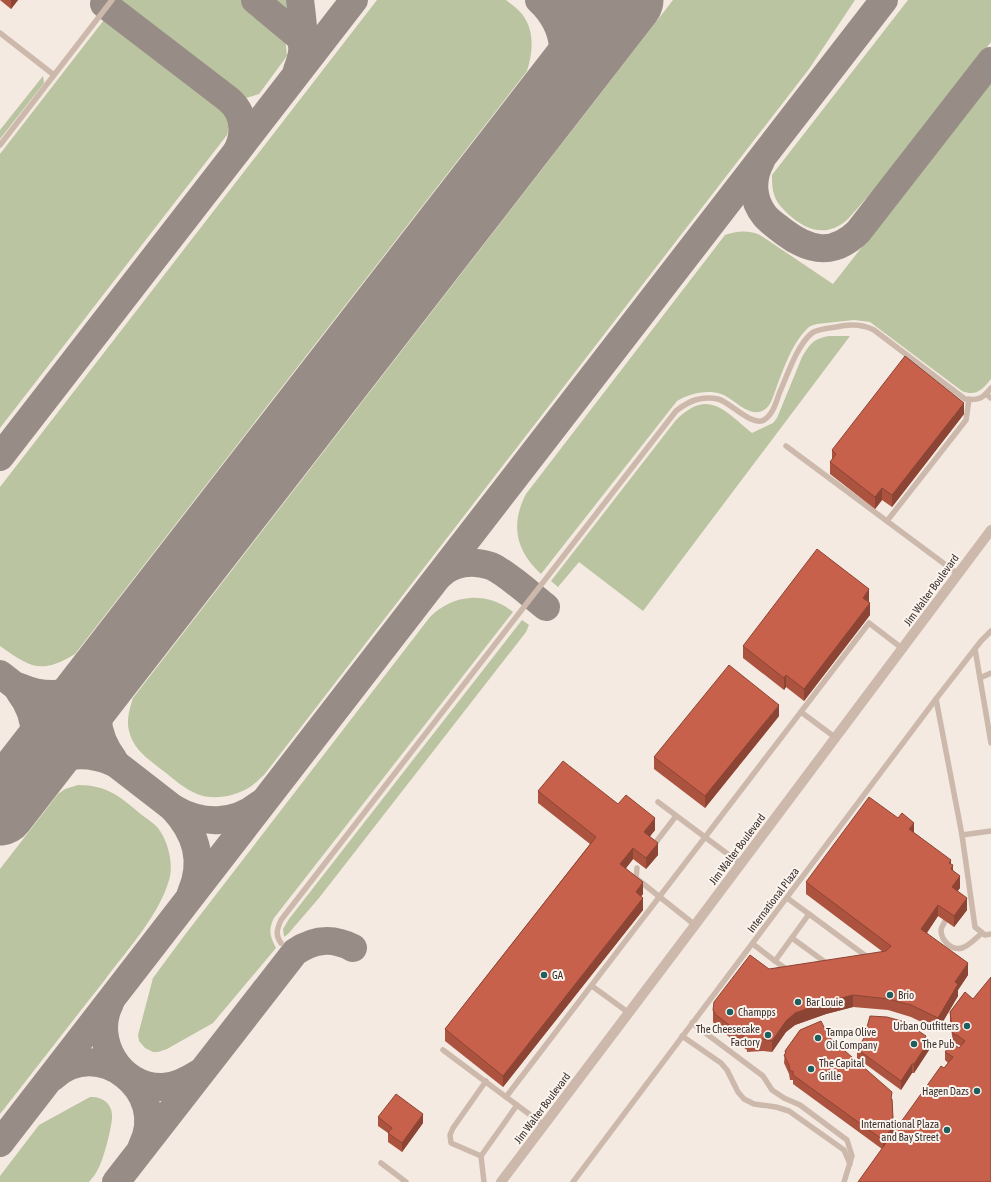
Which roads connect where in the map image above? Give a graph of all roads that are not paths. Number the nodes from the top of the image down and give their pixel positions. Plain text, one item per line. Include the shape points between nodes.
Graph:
1 (112, 0) edge
2 (0, 33) edge
3 (54, 76) junction
4 (0, 145) edge
5 (991, 388) edge
6 (986, 394) junction
7 (991, 398) edge
8 (969, 399) junction
9 (786, 446) dead end
10 (887, 521) junction
11 (991, 530) edge
12 (958, 574) junction
13 (991, 631) edge
14 (903, 649) junction
15 (975, 649) junction
16 (991, 673) edge
17 (980, 678) junction
18 (936, 698) junction
19 (801, 712) junction
20 (836, 738) junction
21 (991, 743) edge
22 (658, 802) dead end
23 (676, 816) junction
24 (991, 831) edge
25 (962, 835) junction
26 (704, 837) junction
27 (649, 851) edge
28 (741, 864) junction
29 (637, 868) dead end
30 (970, 895) junction
31 (660, 898) junction
32 (787, 898) junction
33 (965, 900) edge
34 (809, 914) junction
35 (945, 921) edge
36 (695, 925) junction
37 (982, 933) junction
38 (991, 934) edge
39 (792, 938) junction
40 (281, 943) dead end
41 (752, 944) junction
42 (775, 961) junction
43 (830, 966) edge
44 (872, 966) edge
45 (792, 974) edge
46 (592, 986) junction
47 (629, 1013) junction
48 (692, 1023) junction
49 (682, 1036) junction
50 (443, 1050) dead end
51 (486, 1081) junction
52 (506, 1097) junction
53 (517, 1105) junction
54 (544, 1125) junction
55 (481, 1156) junction
56 (381, 1163) dead end
57 (850, 1164) junction
58 (406, 1182) edge
59 (484, 1182) edge
60 (500, 1182) edge
61 (573, 1182) edge
62 (844, 1182) edge

1 - 3 lane
2 - 3 lane
3 - 4 lane
5 - 6 lane
6 - 7 lane
6 - 8 lane via 974,400
8 - 10 lane via 966,420
8 - 40 lane via 865,325 842,326 813,332 792,362 773,411 763,420 757,422 720,399 701,398 687,402 676,411 281,920 277,927
9 - 10 lane
10 - 12 lane
11 - 12 street, Jim Walter Boulevard
12 - 14 street, Jim Walter Boulevard
13 - 15 lane, International Plaza
14 - 19 lane via 869,623
14 - 20 street, Jim Walter Boulevard
15 - 17 lane
15 - 18 lane, International Plaza
16 - 17 lane
17 - 21 lane
18 - 25 lane
18 - 32 lane, International Plaza
19 - 20 lane
19 - 26 lane
20 - 28 street, Jim Walter Boulevard
22 - 23 lane
23 - 26 lane
23 - 27 lane
24 - 25 lane
25 - 30 lane
26 - 28 lane
26 - 31 lane
28 - 36 street, Jim Walter Boulevard
29 - 31 lane via 636,878
30 - 33 lane
30 - 37 lane via 975,927
31 - 36 lane
31 - 46 lane
32 - 34 lane
32 - 41 lane, International Plaza
34 - 39 lane
34 - 44 lane via 871,959
35 - 37 lane via 941,929 942,937 946,944 956,949 963,948
36 - 47 street, Jim Walter Boulevard
37 - 38 lane
39 - 42 lane
39 - 43 lane
41 - 42 lane
41 - 48 lane, International Plaza
42 - 45 lane
46 - 47 lane
46 - 52 lane
47 - 54 street, Jim Walter Boulevard
48 - 49 lane, International Plaza
48 - 57 lane via 763,1076 772,1090 800,1105 847,1140 852,1156
49 - 57 lane via 728,1070 744,1099 754,1104 789,1111 844,1150
49 - 61 lane, International Plaza
50 - 51 lane
51 - 52 lane
51 - 55 lane via 450,1135 451,1143
52 - 53 lane
53 - 54 lane
53 - 55 lane
54 - 60 street, Jim Walter Boulevard
55 - 59 lane
56 - 58 lane
57 - 62 lane

